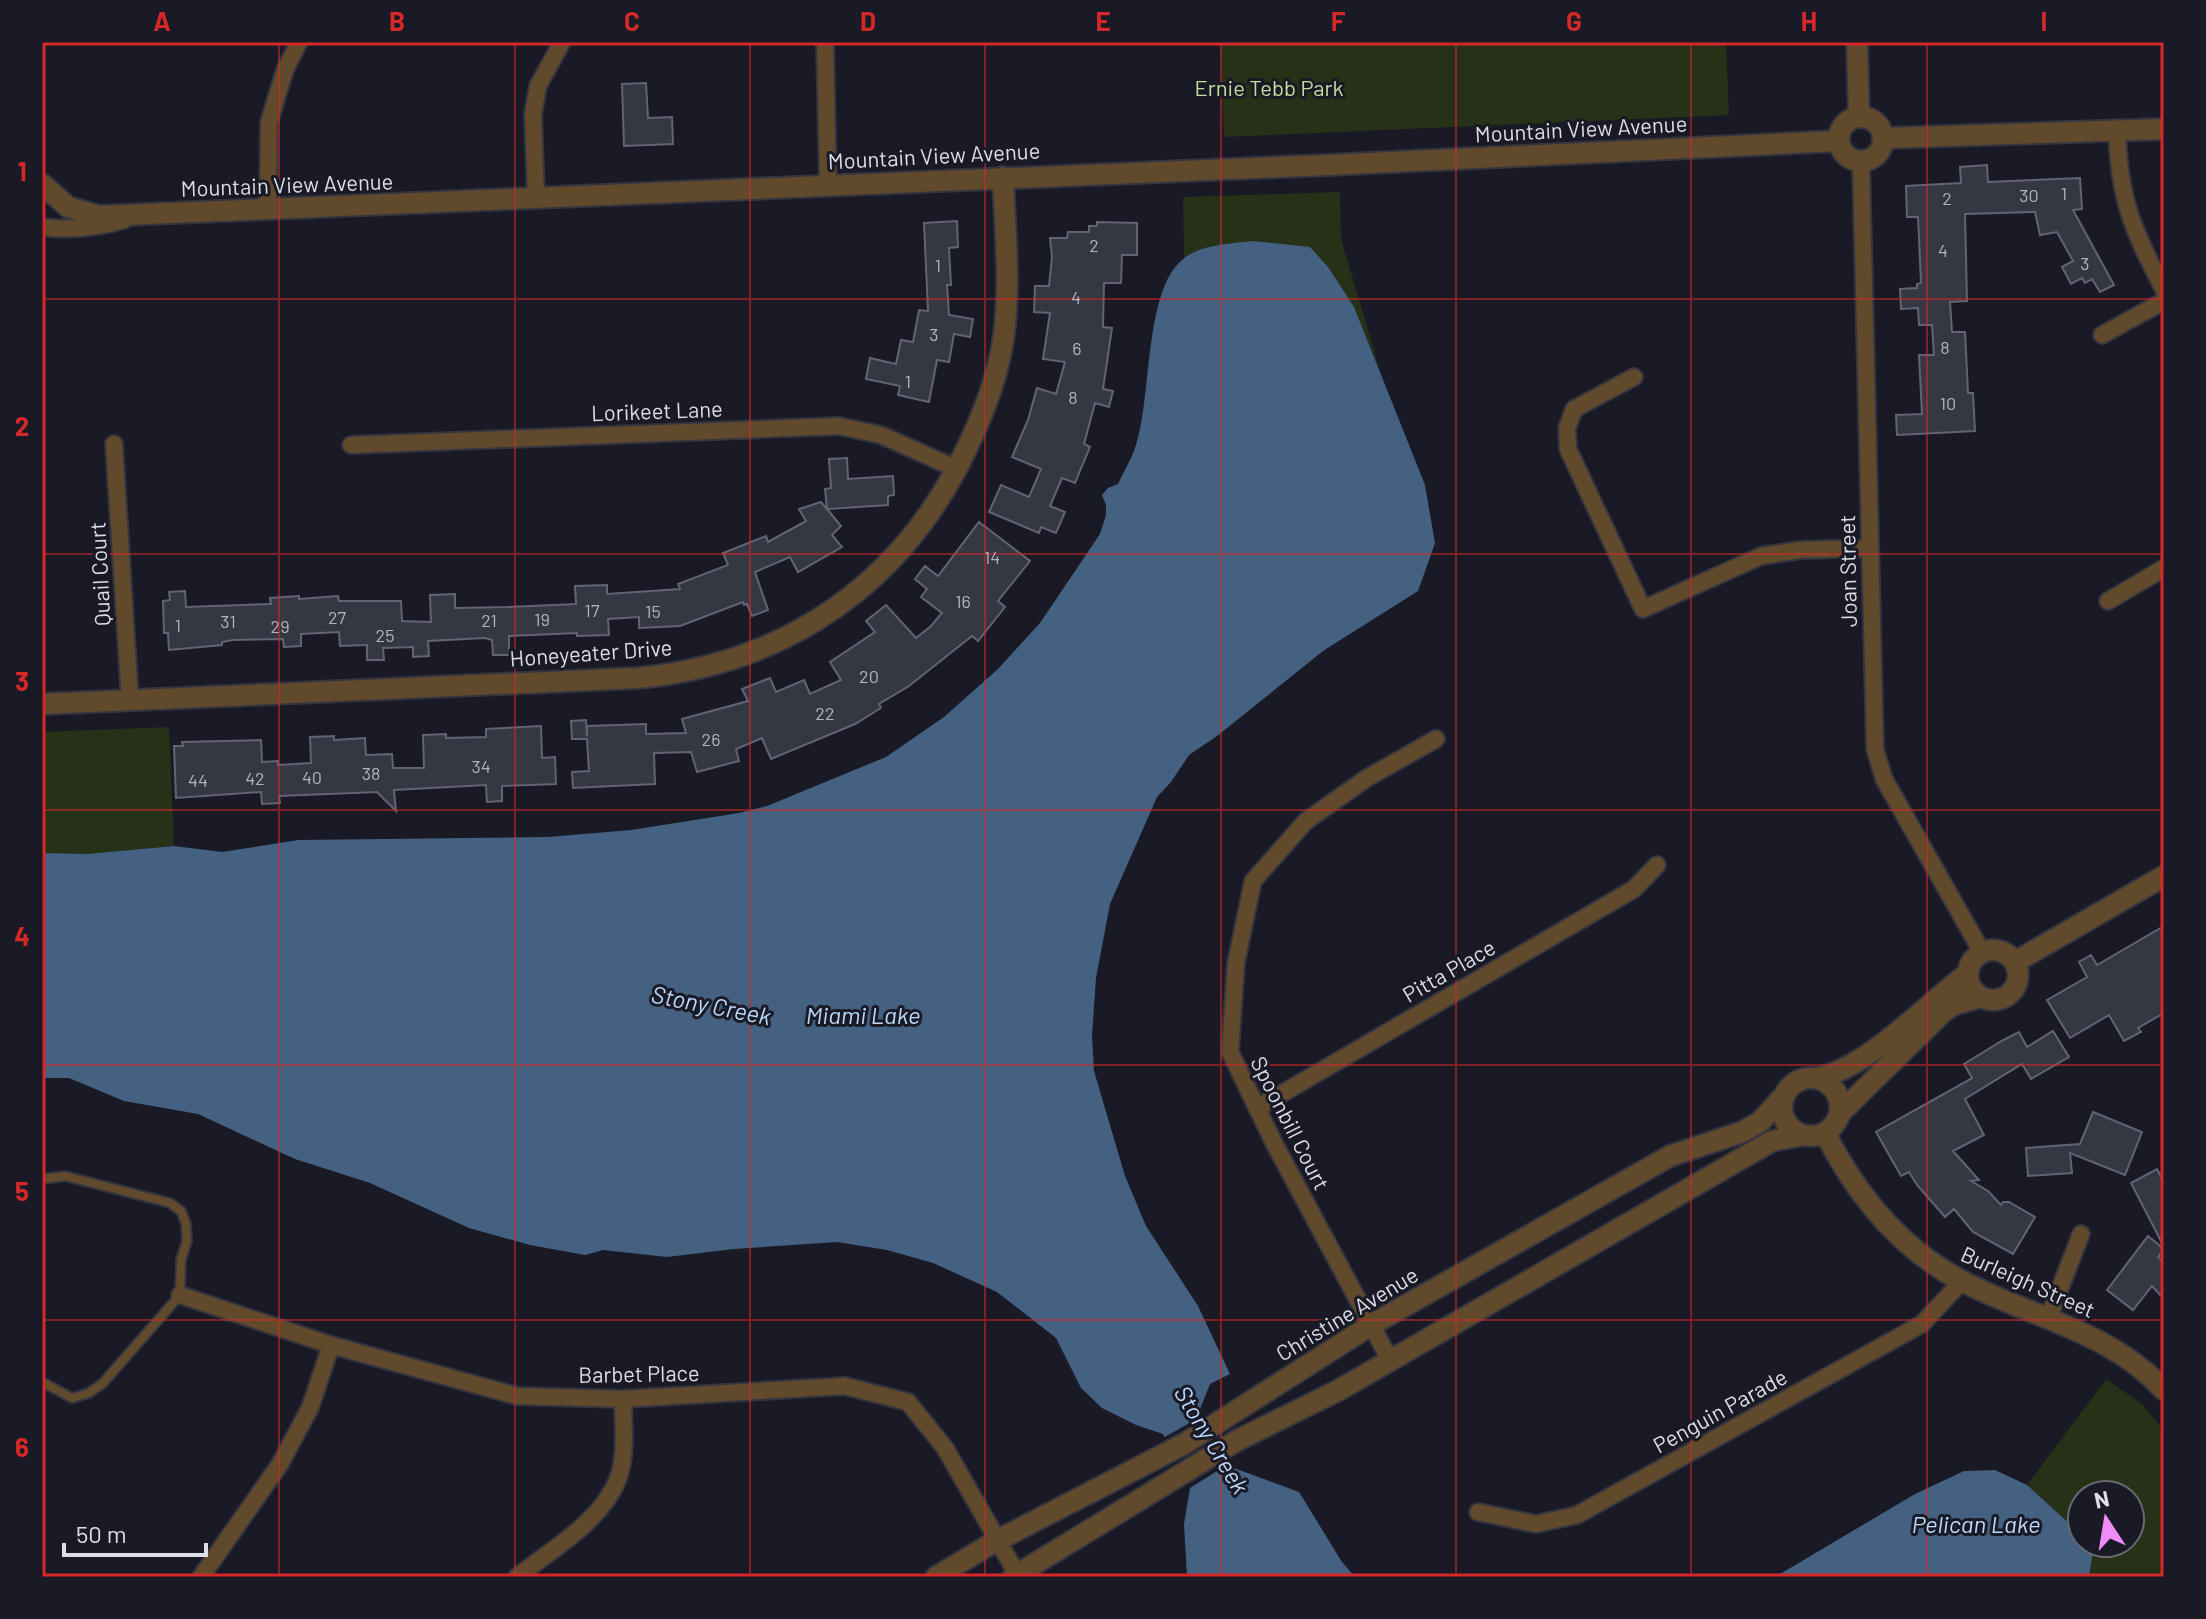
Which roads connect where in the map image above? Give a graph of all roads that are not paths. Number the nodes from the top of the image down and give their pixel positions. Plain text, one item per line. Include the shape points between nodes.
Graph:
1 (299, 42) edge
2 (562, 42) edge
3 (825, 42) edge
4 (1857, 42) edge
5 (1859, 116) junction
6 (2164, 129) edge
7 (2117, 131) junction
8 (1883, 138) junction
9 (1838, 141) junction
10 (1861, 161) junction
11 (1003, 177) junction
12 (42, 184) edge
13 (828, 185) junction
14 (536, 198) junction
15 (268, 210) junction
16 (145, 214) junction
17 (42, 227) edge
18 (2164, 290) edge
19 (2164, 301) edge
20 (2102, 335) dead end
21 (1634, 377) dead end
22 (114, 444) dead end
23 (351, 445) dead end
24 (957, 469) junction
25 (1870, 548) junction
26 (2164, 568) edge
27 (2108, 601) dead end
28 (130, 700) junction
29 (42, 704) edge
30 (1436, 739) dead end
31 (1657, 865) dead end
32 (2164, 876) edge
33 (1982, 952) junction
34 (2015, 962) junction
35 (1967, 974) junction
36 (1981, 997) junction
37 (1817, 1078) junction
38 (1782, 1098) junction
39 (1257, 1108) junction
40 (1840, 1113) junction
41 (1825, 1133) junction
42 (1803, 1135) junction
43 (42, 1179) edge
44 (2081, 1234) dead end
45 (1962, 1281) junction
46 (180, 1295) junction
47 (2049, 1317) junction
48 (1371, 1325) junction
49 (331, 1345) junction
50 (1390, 1360) junction
51 (42, 1382) edge
52 (2164, 1390) edge
53 (623, 1399) junction
54 (1478, 1512) dead end
55 (996, 1541) junction
56 (1015, 1576) edge
57 (201, 1577) edge
58 (517, 1577) edge
59 (936, 1577) edge

1 - 15 street via 269,122
2 - 14 street via 538,86 533,114
3 - 13 street
4 - 5 street
5 - 8 street via 1878,124
5 - 9 street via 1845,122
6 - 7 street
7 - 8 street
7 - 18 street via 2123,196
8 - 10 street via 1874,157
9 - 10 street via 1844,153
9 - 11 street, Mountain View Avenue
10 - 25 street, Joan Street
11 - 13 street, Mountain View Avenue
11 - 24 street, Honeyeater Drive via 1007,296 1002,344 981,420
12 - 16 street, Mountain View Avenue via 68,207 84,213
13 - 14 street, Mountain View Avenue
14 - 15 street, Mountain View Avenue
15 - 16 street, Mountain View Avenue
16 - 17 street via 100,227
19 - 20 street
21 - 25 street via 1574,409 1567,428 1568,449 1643,609 1761,556
22 - 28 street, Quail Court
23 - 24 street, Lorikeet Lane via 839,426 881,435
24 - 28 street, Honeyeater Drive via 916,533 864,586 790,635 726,660 638,678
25 - 33 street, Joan Street via 1875,749 1884,779
26 - 27 street
28 - 29 street, Honeyeater Drive
30 - 39 street, Spoonbill Court via 1306,821 1253,881 1236,963 1230,1052
31 - 39 street, Pitta Place via 1634,889
32 - 34 street
33 - 34 street via 2004,952
33 - 35 street
34 - 36 street via 2018,977 2012,992 1997,1000
35 - 36 street
35 - 37 street via 1869,1054
36 - 40 street via 1943,1012
37 - 38 street via 1796,1081
37 - 40 street via 1837,1092
38 - 42 street via 1786,1123
38 - 48 street, Christine Avenue via 1760,1122 1742,1132 1670,1156
39 - 48 street, Spoonbill Court
40 - 41 street
41 - 42 street
41 - 45 street, Burleigh Street via 1872,1208 1928,1261
42 - 50 street via 1772,1141
43 - 46 lane via 65,1176 170,1203 181,1211 187,1241
44 - 47 street
45 - 47 street, Burleigh Street
45 - 54 street, Penguin Parade via 1922,1324 1577,1515 1536,1524
46 - 49 street, Barbet Place
46 - 51 lane via 89,1393 72,1398
47 - 52 street, Burleigh Street via 2113,1349
48 - 50 street, Spoonbill Court
48 - 55 street, Christine Avenue via 1224,1420
49 - 53 street, Barbet Place via 517,1396
49 - 57 street via 310,1408 280,1464
50 - 56 street via 1236,1441
53 - 55 street, Barbet Place via 845,1386 908,1402 945,1448
53 - 58 street via 618,1479 597,1513
55 - 56 street, Barbet Place
55 - 59 street, Christine Avenue

